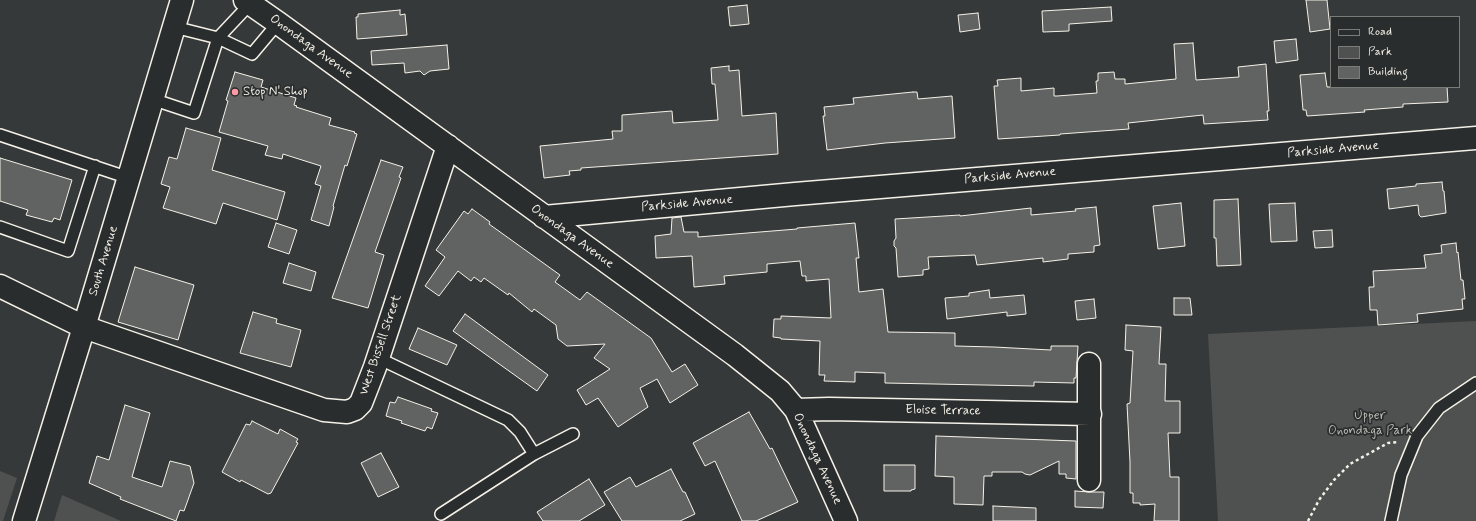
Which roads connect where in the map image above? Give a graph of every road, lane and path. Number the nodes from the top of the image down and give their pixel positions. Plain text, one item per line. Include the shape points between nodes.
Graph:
1 (182, 0) edge
2 (248, 2) edge
3 (278, 23) junction
4 (174, 27) junction
5 (218, 38) junction
6 (152, 99) junction
7 (0, 135) edge
8 (1476, 138) edge
9 (448, 146) junction
10 (95, 166) junction
11 (129, 178) junction
12 (544, 217) junction
13 (0, 227) edge
14 (0, 286) edge
15 (84, 327) junction
16 (378, 358) junction
17 (1089, 364) dead end
18 (1476, 383) edge
19 (796, 410) junction
20 (1090, 414) junction
21 (573, 434) dead end
22 (1413, 446) junction
23 (534, 454) junction
24 (1089, 480) dead end
25 (441, 514) dead end
26 (24, 521) edge
27 (846, 521) edge
28 (1308, 521) edge
29 (1391, 521) edge

1 - 4 street, South Avenue
2 - 3 street, Onondaga Avenue
2 - 5 lane
3 - 5 lane via 252,54
3 - 9 street, Onondaga Avenue
4 - 5 lane
4 - 6 street, South Avenue
5 - 6 lane via 194,113
6 - 11 street, South Avenue
7 - 10 lane
8 - 12 street, Parkside Avenue
9 - 12 street, Onondaga Avenue
9 - 16 street, West Bissell Street
10 - 11 lane
10 - 13 lane via 68,251
11 - 15 street, South Avenue
12 - 19 street, Onondaga Avenue via 735,355 780,391
14 - 15 street
15 - 16 street, West Bissell Street via 324,410 347,412 355,409 360,403
15 - 26 street, South Avenue
16 - 23 lane via 508,420 520,432
17 - 20 street
18 - 22 lane via 1438,408
19 - 20 street, Eloise Terrace
19 - 27 street, Onondaga Avenue
20 - 24 street
21 - 23 lane
22 - 28 path via 1398,442 1388,443 1350,464 1319,500
22 - 29 lane via 1401,475
23 - 25 lane

